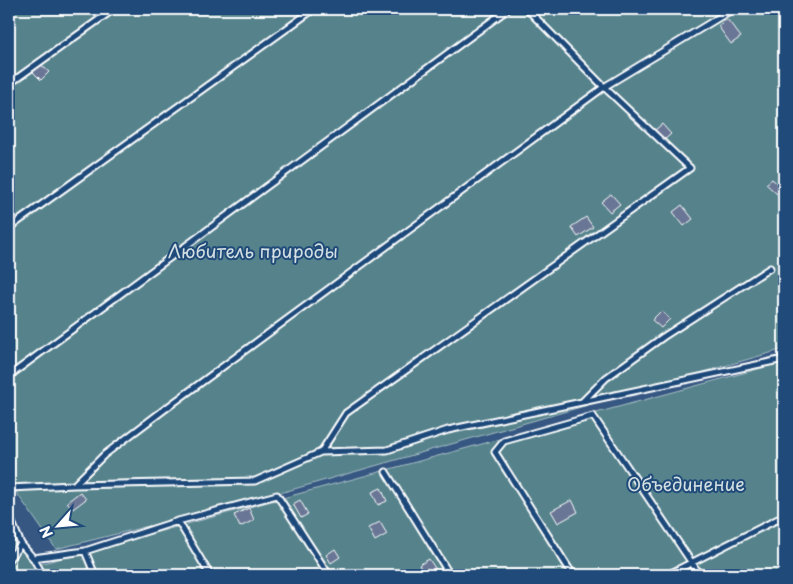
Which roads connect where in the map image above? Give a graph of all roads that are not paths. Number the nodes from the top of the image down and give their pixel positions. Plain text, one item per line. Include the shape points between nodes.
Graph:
1 (114, 9) edge
2 (314, 9) edge
3 (508, 9) edge
4 (527, 9) edge
5 (732, 9) edge
6 (9, 84) edge
7 (604, 87) junction
8 (9, 228) edge
9 (770, 268) dead end
10 (784, 359) edge
11 (9, 376) edge
12 (582, 402) junction
13 (321, 452) junction
14 (386, 472) dead end
15 (74, 485) junction
16 (9, 488) edge
17 (9, 515) edge
18 (784, 516) edge
19 (178, 521) junction
20 (21, 544) junction
21 (85, 551) junction
22 (33, 558) junction
23 (9, 559) edge
24 (692, 562) junction
25 (43, 575) edge
26 (95, 575) edge
27 (210, 575) edge
28 (329, 575) edge
29 (450, 575) edge
30 (573, 575) edge
31 (667, 575) edge
32 (700, 575) edge

1 - 6 lane
2 - 8 lane
3 - 11 lane
4 - 7 lane
5 - 7 lane
7 - 13 lane via 690,168 346,413
7 - 15 lane via 104,454
9 - 12 lane via 663,337 606,378
10 - 12 lane
12 - 13 lane via 448,430 387,450
13 - 15 lane via 255,481
14 - 29 lane
15 - 16 lane
17 - 20 lane
18 - 24 lane
19 - 21 lane
19 - 27 lane
19 - 28 lane via 277,495
20 - 22 lane
20 - 23 lane
21 - 22 lane
21 - 26 lane
22 - 25 lane
24 - 30 lane via 593,416 504,441 495,452
24 - 31 lane
24 - 32 lane

